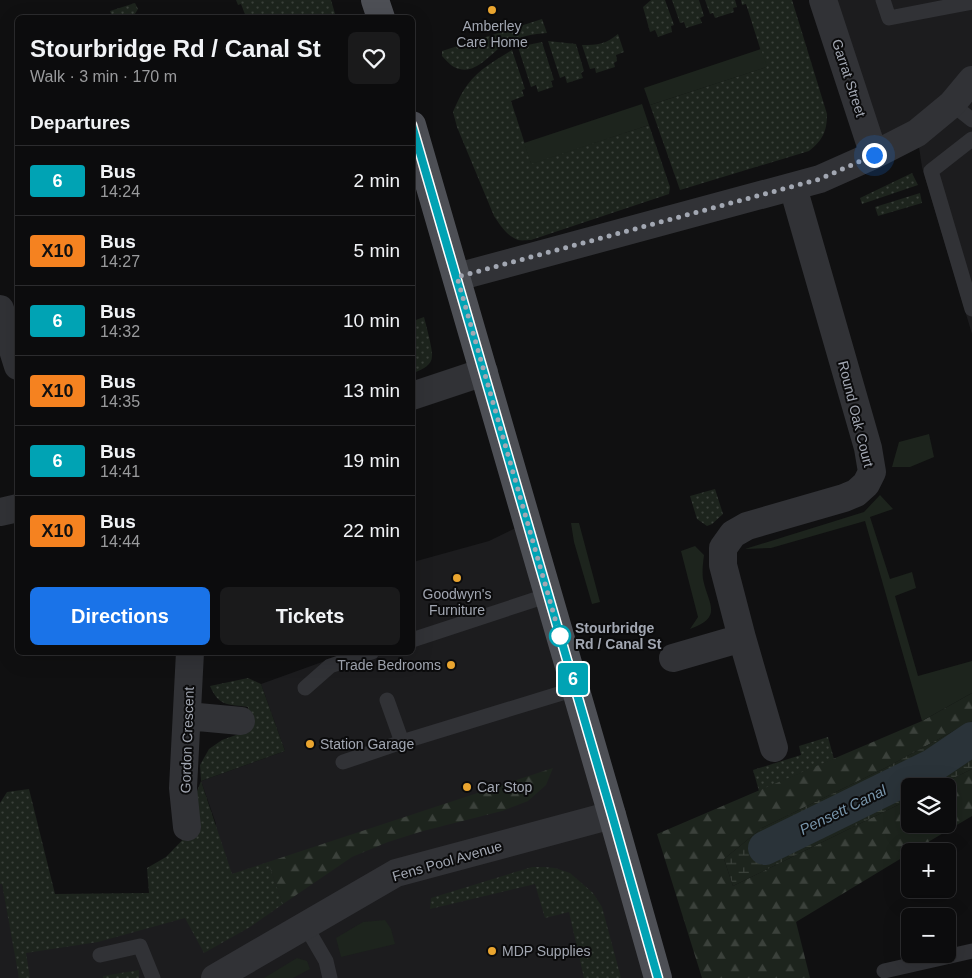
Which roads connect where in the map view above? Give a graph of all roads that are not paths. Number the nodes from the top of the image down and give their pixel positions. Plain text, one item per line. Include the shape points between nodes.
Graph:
1 (375, 0) edge
2 (823, 0) edge
3 (883, 0) edge
4 (972, 2) edge
5 (380, 15) edge
6 (972, 80) edge
7 (962, 112) edge
8 (415, 135) edge
9 (972, 139) edge
10 (874, 155) junction
11 (793, 186) junction
12 (457, 277) junction
13 (0, 309) edge
14 (972, 309) edge
15 (15, 356) edge
16 (484, 372) junction
17 (415, 395) edge
18 (15, 509) edge
19 (0, 512) edge
20 (549, 595) junction
21 (742, 638) junction
22 (415, 639) edge
23 (190, 655) edge
24 (363, 655) edge
25 (673, 658) dead end
26 (305, 688) dead end
27 (575, 689) junction
28 (387, 700) dead end
29 (187, 716) junction
30 (241, 721) dead end
31 (402, 742) junction
32 (774, 748) dead end
33 (343, 762) dead end
34 (612, 815) junction
35 (187, 827) dead end
36 (305, 925) junction
37 (972, 951) edge
38 (100, 955) dead end
39 (884, 971) dead end
40 (153, 978) edge
41 (214, 978) edge
42 (330, 978) edge
43 (658, 978) edge

1 - 5 main road
2 - 10 street, Garrat Street
3 - 4 lane via 889,18
6 - 7 street
7 - 10 street
8 - 12 main road
9 - 14 lane via 931,171
10 - 11 street via 820,179
11 - 12 street
11 - 21 street, Round Oak Court via 868,448 872,472 856,493 747,526 734,534 723,548 723,565
12 - 16 main road
13 - 15 street
16 - 17 street
16 - 20 main road
18 - 19 street
20 - 22 lane
20 - 27 main road
21 - 25 street
21 - 32 street, Round Oak Court
23 - 29 street, Gordon Crescent
24 - 26 lane via 330,666
27 - 31 lane
27 - 34 main road
28 - 31 lane
29 - 30 street
29 - 35 street, Gordon Crescent via 183,788
31 - 33 lane
34 - 36 street, Fens Pool Avenue via 396,873
34 - 43 main road
36 - 41 street, Fens Pool Avenue
36 - 42 lane via 326,961
37 - 39 lane
38 - 40 lane via 140,946

